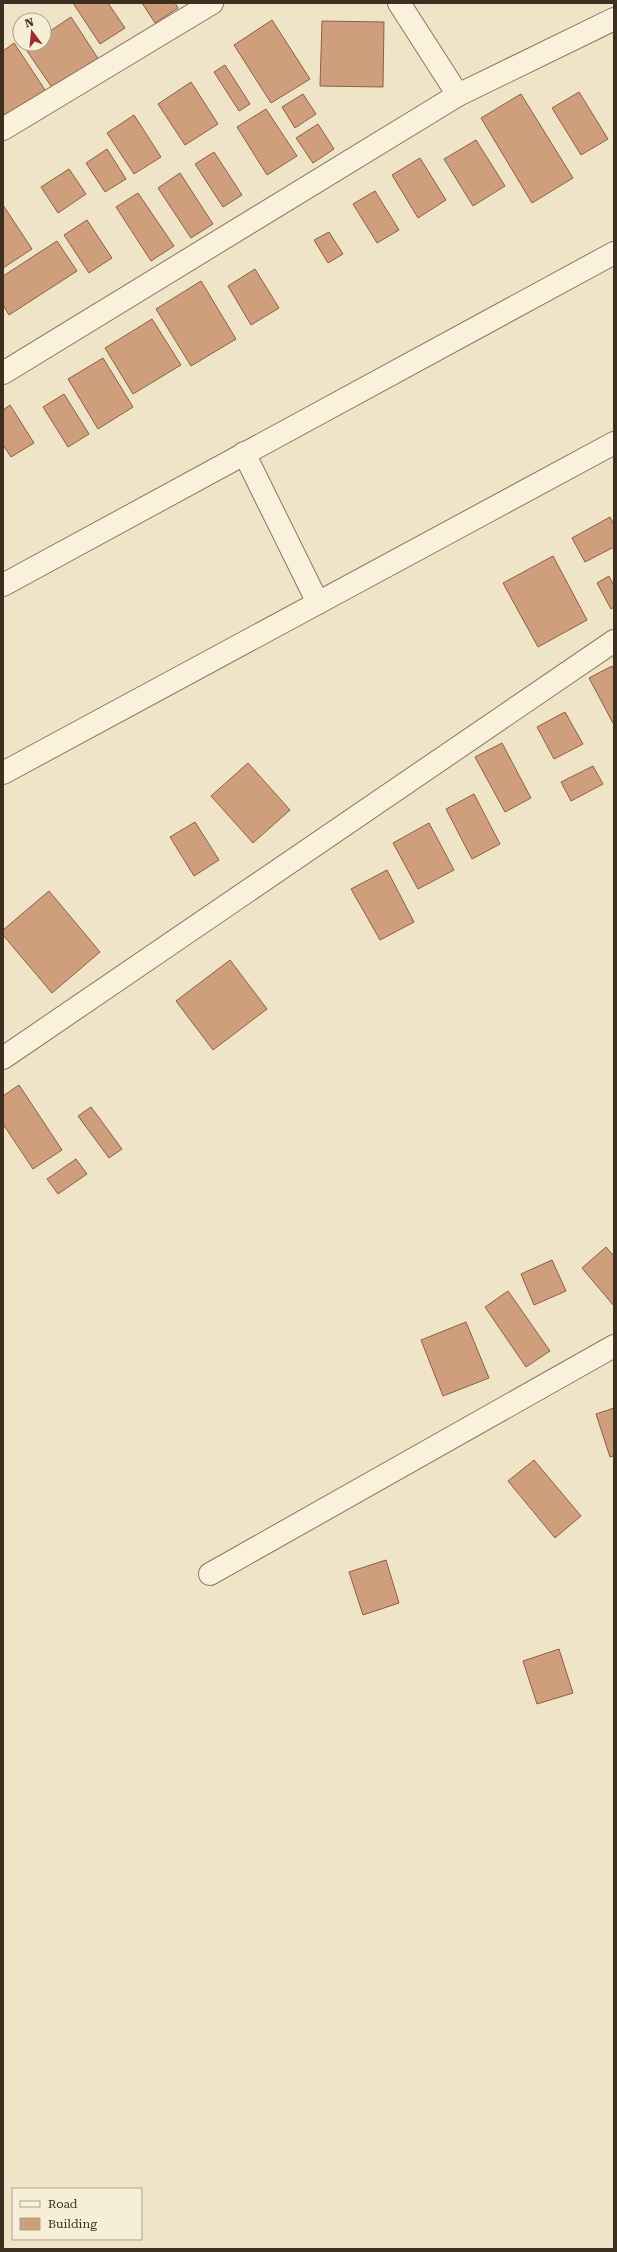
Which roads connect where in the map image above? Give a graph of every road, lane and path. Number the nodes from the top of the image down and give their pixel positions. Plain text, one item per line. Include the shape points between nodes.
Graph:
1 (212, 3) edge
2 (399, 3) edge
3 (614, 19) edge
4 (458, 95) junction
5 (3, 129) edge
6 (614, 253) edge
7 (3, 373) edge
8 (614, 443) edge
9 (244, 453) junction
10 (3, 584) edge
11 (318, 603) junction
12 (614, 641) edge
13 (3, 773) edge
14 (3, 1058) edge
15 (614, 1346) edge
16 (210, 1574) dead end

1 - 5 street
2 - 4 street
3 - 4 street
4 - 7 street
6 - 9 street
8 - 11 street
9 - 10 street
9 - 11 street
11 - 13 street
12 - 14 street
15 - 16 street

